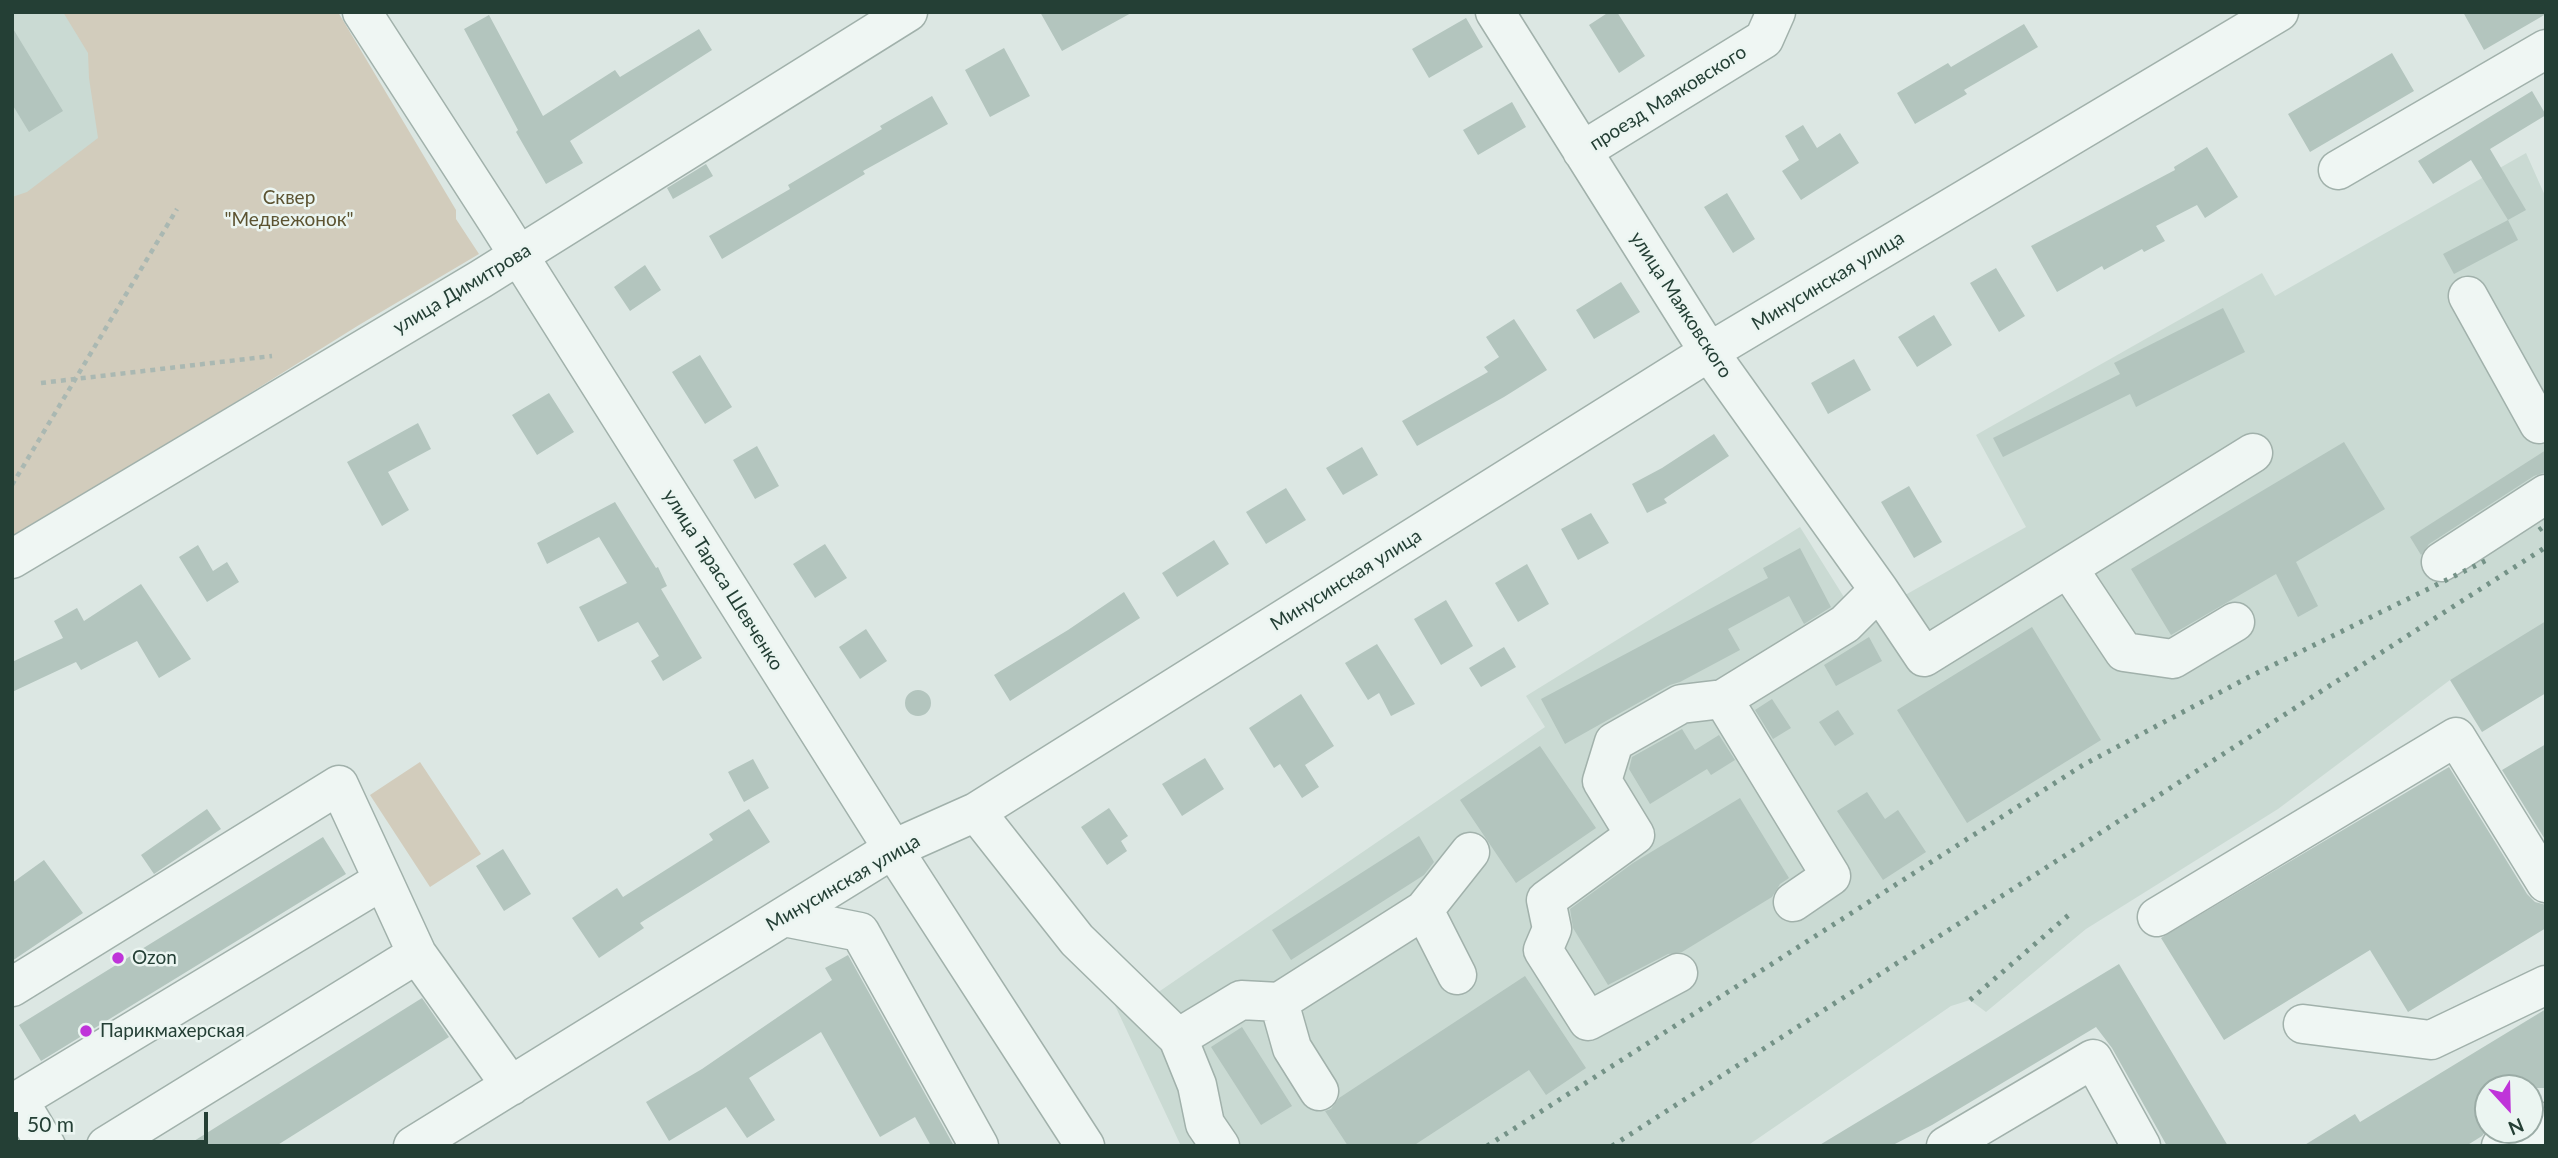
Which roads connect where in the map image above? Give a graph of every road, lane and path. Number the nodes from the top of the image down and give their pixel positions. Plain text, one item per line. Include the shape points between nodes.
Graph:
1 (362, 12) edge
2 (908, 12) edge
3 (1495, 12) edge
4 (1776, 12) edge
5 (2279, 12) edge
6 (2546, 49) edge
7 (1583, 151) junction
8 (2338, 170) dead end
9 (177, 209) dead end
10 (518, 256) junction
11 (2468, 296) dead end
12 (1709, 352) junction
13 (272, 356) dead end
14 (75, 379) junction
15 (41, 383) dead end
16 (2546, 420) edge
17 (2253, 453) dead end
18 (12, 485) edge
19 (2546, 494) edge
20 (12, 559) edge
21 (2441, 562) dead end
22 (2068, 568) junction
23 (1879, 590) junction
24 (2235, 622) dead end
25 (1723, 699) junction
26 (976, 811) junction
27 (893, 849) junction
28 (1470, 852) dead end
29 (383, 880) junction
30 (2546, 883) edge
31 (1793, 902) dead end
32 (1423, 911) junction
33 (784, 917) junction
34 (2157, 918) dead end
35 (417, 954) junction
36 (1678, 973) dead end
37 (1457, 975) dead end
38 (2546, 985) edge
39 (12, 987) edge
40 (1279, 1002) junction
41 (2303, 1024) dead end
42 (1178, 1038) junction
43 (511, 1086) junction
44 (1319, 1091) dead end
45 (15, 1103) edge
46 (2546, 1122) edge
47 (47, 1146) edge
48 (106, 1146) edge
49 (413, 1146) edge
50 (979, 1146) edge
51 (1085, 1146) edge
52 (1220, 1146) edge
53 (1947, 1146) edge
54 (2141, 1146) edge
55 (2501, 1146) edge

1 - 10 street, улица Тараса Шевченко
2 - 10 street, улица Димитрова
3 - 7 street, улица Маяковского
4 - 7 street, проезд Маяковского via 1764,39
5 - 12 street, Минусинская улица
6 - 8 street
7 - 12 street, улица Маяковского
9 - 14 path
10 - 20 street, улица Димитрова
10 - 27 street, улица Тараса Шевченко
11 - 16 street via 2539,424
12 - 23 street, улица Маяковского
12 - 26 street, Минусинская улица
13 - 14 path
14 - 15 path
14 - 18 path
17 - 22 street
19 - 21 street
22 - 23 street, улица Маяковского via 1924,657
22 - 24 street via 2124,652 2173,659
23 - 25 street via 1845,624
25 - 31 street via 1831,876
25 - 36 street via 1681,705 1614,742 1602,782 1635,835 1546,900 1552,929 1543,950 1588,1021
26 - 27 street, Минусинская улица
26 - 42 street via 1077,940
27 - 33 street, Минусинская улица
27 - 51 street, улица Тараса Шевченко
28 - 32 street
29 - 35 street
29 - 39 street via 339,785
29 - 45 street
30 - 34 street via 2456,737
32 - 37 street
32 - 40 street
33 - 43 street, Минусинская улица
33 - 50 street via 860,932
35 - 43 street
35 - 48 street
38 - 41 street via 2431,1040
40 - 42 street via 1241,1000
40 - 44 street via 1292,1048
42 - 52 street via 1197,1085 1205,1124
43 - 49 street, Минусинская улица
45 - 47 street
46 - 55 street
53 - 54 street via 2093,1059

